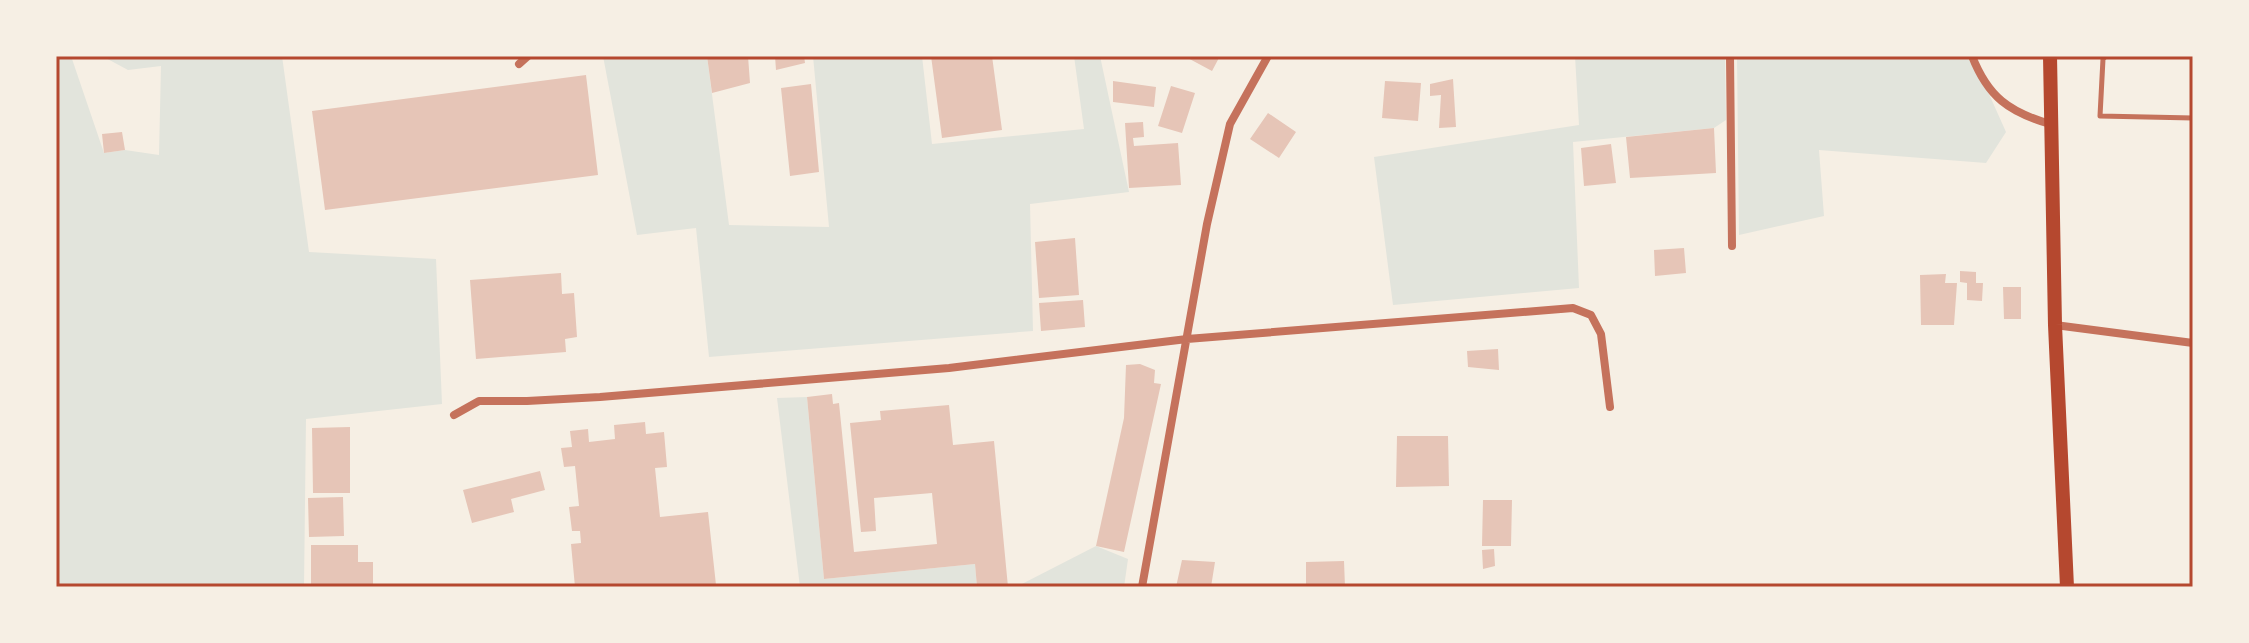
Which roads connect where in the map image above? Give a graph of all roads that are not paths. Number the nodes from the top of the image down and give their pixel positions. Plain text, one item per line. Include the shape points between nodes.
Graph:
1 (528, 56) edge
2 (1268, 56) edge
3 (1730, 56) edge
4 (1972, 56) edge
5 (2050, 56) edge
6 (2106, 56) edge
7 (519, 64) dead end
8 (2193, 118) edge
9 (2050, 124) junction
10 (1732, 246) dead end
11 (2055, 325) junction
12 (1187, 339) junction
13 (2193, 343) edge
14 (1610, 407) dead end
15 (454, 415) dead end
16 (1142, 587) edge
17 (2067, 587) edge

1 - 7 street
2 - 12 street via 1230,124
3 - 10 street
4 - 9 street via 2000,101
5 - 9 main road
6 - 8 lane via 2100,116
9 - 11 main road
11 - 13 street
11 - 17 main road
12 - 14 street via 1573,308 1591,315 1601,334
12 - 15 street via 949,368 585,398 479,401
12 - 16 street

